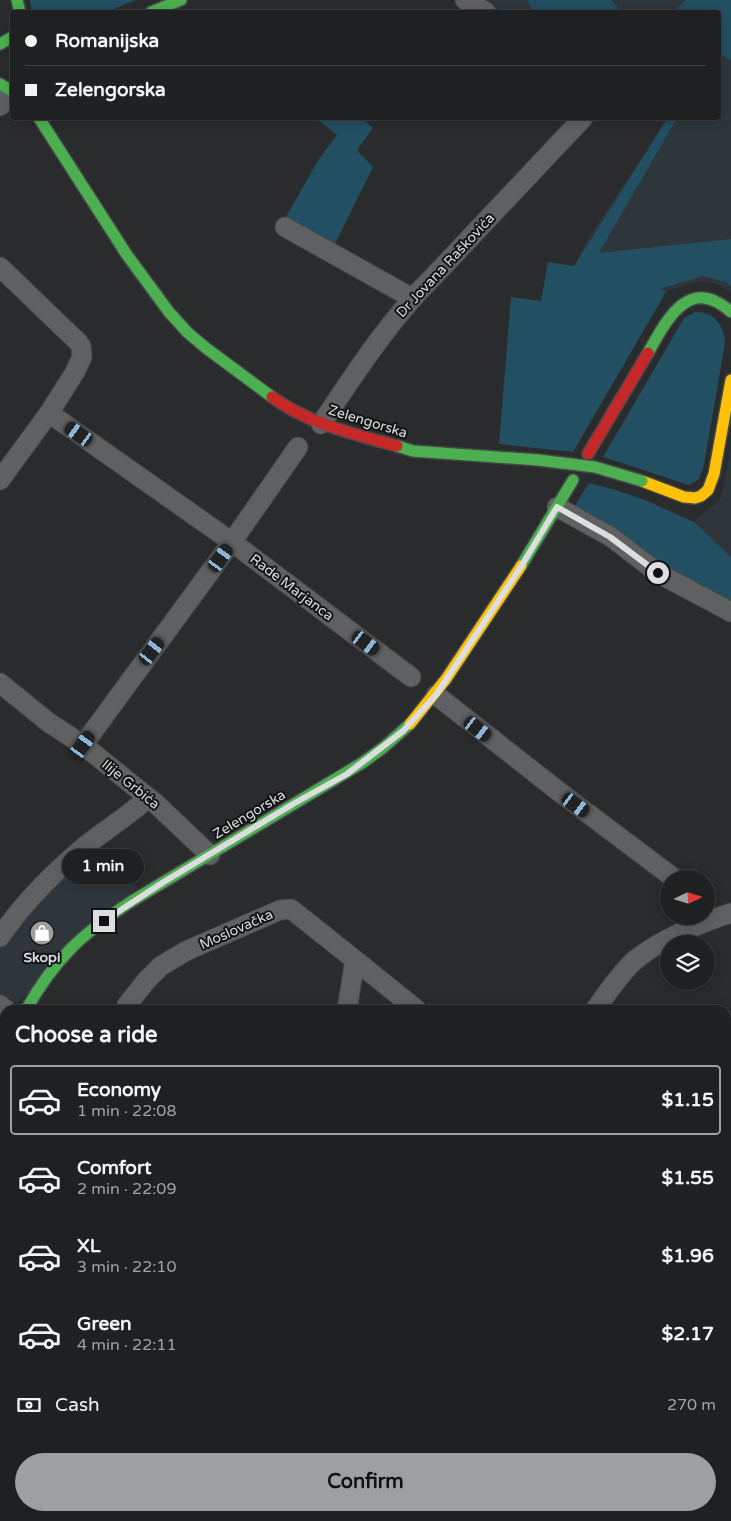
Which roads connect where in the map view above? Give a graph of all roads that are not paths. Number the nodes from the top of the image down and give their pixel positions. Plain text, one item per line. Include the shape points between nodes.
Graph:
1 (181, 0) edge
2 (465, 0) edge
3 (156, 10) edge
4 (482, 10) edge
5 (10, 94) edge
6 (0, 106) edge
7 (40, 120) edge
8 (581, 120) edge
9 (285, 227) dead end
10 (0, 267) edge
11 (412, 298) junction
12 (731, 312) edge
13 (731, 380) edge
14 (49, 413) junction
15 (321, 424) junction
16 (298, 447) dead end
17 (588, 454) dead end
18 (0, 480) edge
19 (573, 480) dead end
20 (557, 507) junction
21 (232, 542) junction
22 (731, 612) edge
23 (411, 677) dead end
24 (0, 683) edge
25 (436, 695) junction
26 (83, 745) junction
27 (148, 798) junction
28 (210, 855) junction
29 (663, 870) edge
30 (731, 914) edge
31 (715, 915) edge
32 (693, 925) edge
33 (0, 937) edge
34 (355, 960) junction
35 (29, 1005) edge
36 (127, 1005) edge
37 (348, 1005) edge
38 (412, 1005) edge
39 (599, 1005) edge

1 - 3 street
2 - 4 street
5 - 6 street
7 - 15 street, Zelengorska via 127,255 187,332 286,407
8 - 11 street, Dr Jovana Raškovića
9 - 11 street
10 - 14 street via 78,342 82,352 81,362
11 - 15 street, Dr Jovana Raškovića
12 - 17 street via 714,300 695,299 678,307
13 - 15 street, Zelengorska, bridge via 714,474 708,490 695,498 595,466 413,451
14 - 18 street
14 - 21 street, Rade Marjanca
16 - 21 street
19 - 20 street, Zelengorska
20 - 22 street via 610,537 658,573
20 - 25 street, Zelengorska
21 - 23 street, Rade Marjanca
21 - 26 street
24 - 26 street, Ilije Grbića via 48,722
25 - 28 street, Zelengorska via 403,731 347,774
25 - 29 street
26 - 27 street, Ilije Grbića
27 - 28 street, Ilije Grbića
27 - 33 street via 52,875
28 - 35 street, Zelengorska via 113,913 74,944 50,971
30 - 31 street
32 - 39 street via 642,954
34 - 36 street, Moslovačka via 291,909 284,909 161,966
34 - 37 street
34 - 38 street, Moslovačka

